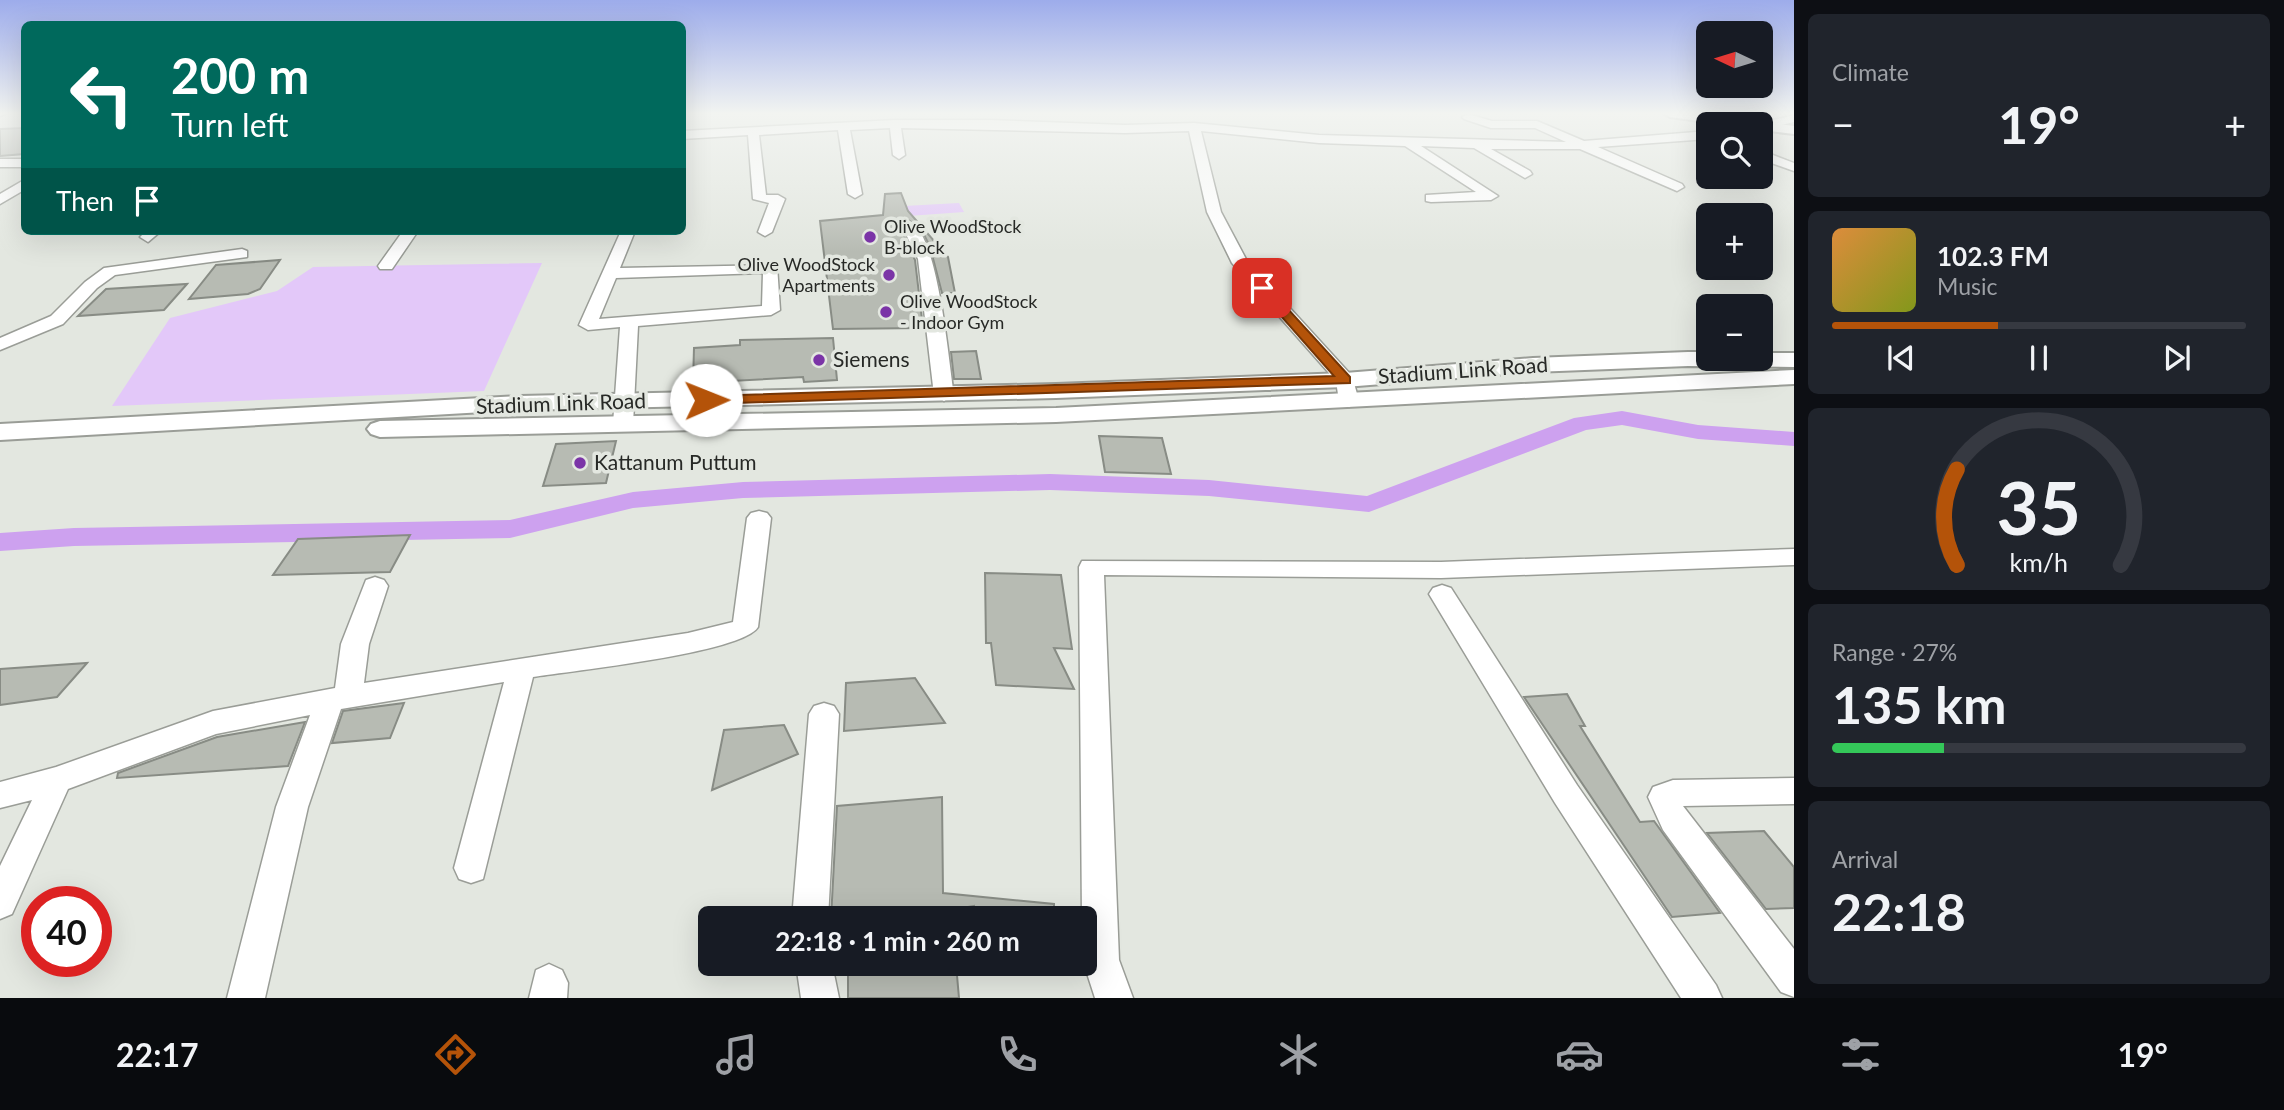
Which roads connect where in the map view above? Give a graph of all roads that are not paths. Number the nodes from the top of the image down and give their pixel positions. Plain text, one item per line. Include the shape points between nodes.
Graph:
1 (755, 160) edge
2 (851, 160) edge
3 (1196, 160) edge
4 (1432, 160) edge
5 (1501, 160) edge
6 (1620, 160) edge
7 (1775, 160) edge
8 (0, 163) edge
9 (21, 163) edge
10 (1794, 167) edge
11 (1525, 174) dead end
12 (21, 186) edge
13 (1677, 187) dead end
14 (855, 194) dead end
15 (1431, 198) dead end
16 (0, 200) edge
17 (909, 226) dead end
18 (765, 232) dead end
19 (408, 235) edge
20 (626, 235) edge
21 (242, 254) dead end
22 (386, 266) dead end
23 (609, 273) junction
24 (629, 321) junction
25 (0, 345) edge
26 (1794, 359) edge
27 (1794, 377) edge
28 (1347, 391) junction
29 (945, 406) junction
30 (625, 413) junction
31 (0, 432) edge
32 (0, 450) edge
33 (759, 518) dead end
34 (1794, 557) edge
35 (375, 586) dead end
36 (1442, 594) dead end
37 (521, 670) junction
38 (339, 697) junction
39 (824, 714) dead end
40 (57, 780) junction
41 (1794, 791) edge
42 (0, 795) edge
43 (471, 868) dead end
44 (0, 903) edge
45 (811, 906) edge
46 (816, 976) edge
47 (1794, 979) edge
48 (246, 998) edge
49 (820, 998) edge
50 (1114, 998) edge
51 (1703, 998) edge

1 - 18 street via 760,199 778,199
2 - 14 street
3 - 28 street via 1214,212 1240,263
4 - 15 street via 1491,197
5 - 11 street
6 - 13 street
7 - 10 street
8 - 9 street
12 - 16 street
17 - 29 street via 926,259
19 - 22 street
20 - 23 street
21 - 25 street via 110,271 57,320
23 - 24 street via 588,325
23 - 24 street via 771,268 771,310
24 - 30 street
26 - 28 street, Stadium Link Road via 1533,365
27 - 28 street, Stadium Link Road via 1476,391
28 - 29 street, Stadium Link Road
29 - 30 street, Stadium Link Road
30 - 31 street, Stadium Link Road via 520,403
30 - 32 street, Stadium Link Road
33 - 37 street via 745,627 688,643
34 - 50 street via 1441,570 1091,567 1101,960
35 - 38 street
36 - 51 street via 1566,794
37 - 38 street
37 - 43 street
38 - 40 street via 213,723
38 - 48 street via 292,807
39 - 45 street
40 - 42 street
40 - 44 street
41 - 47 street via 1673,793 1664,797 1674,820
46 - 49 street

